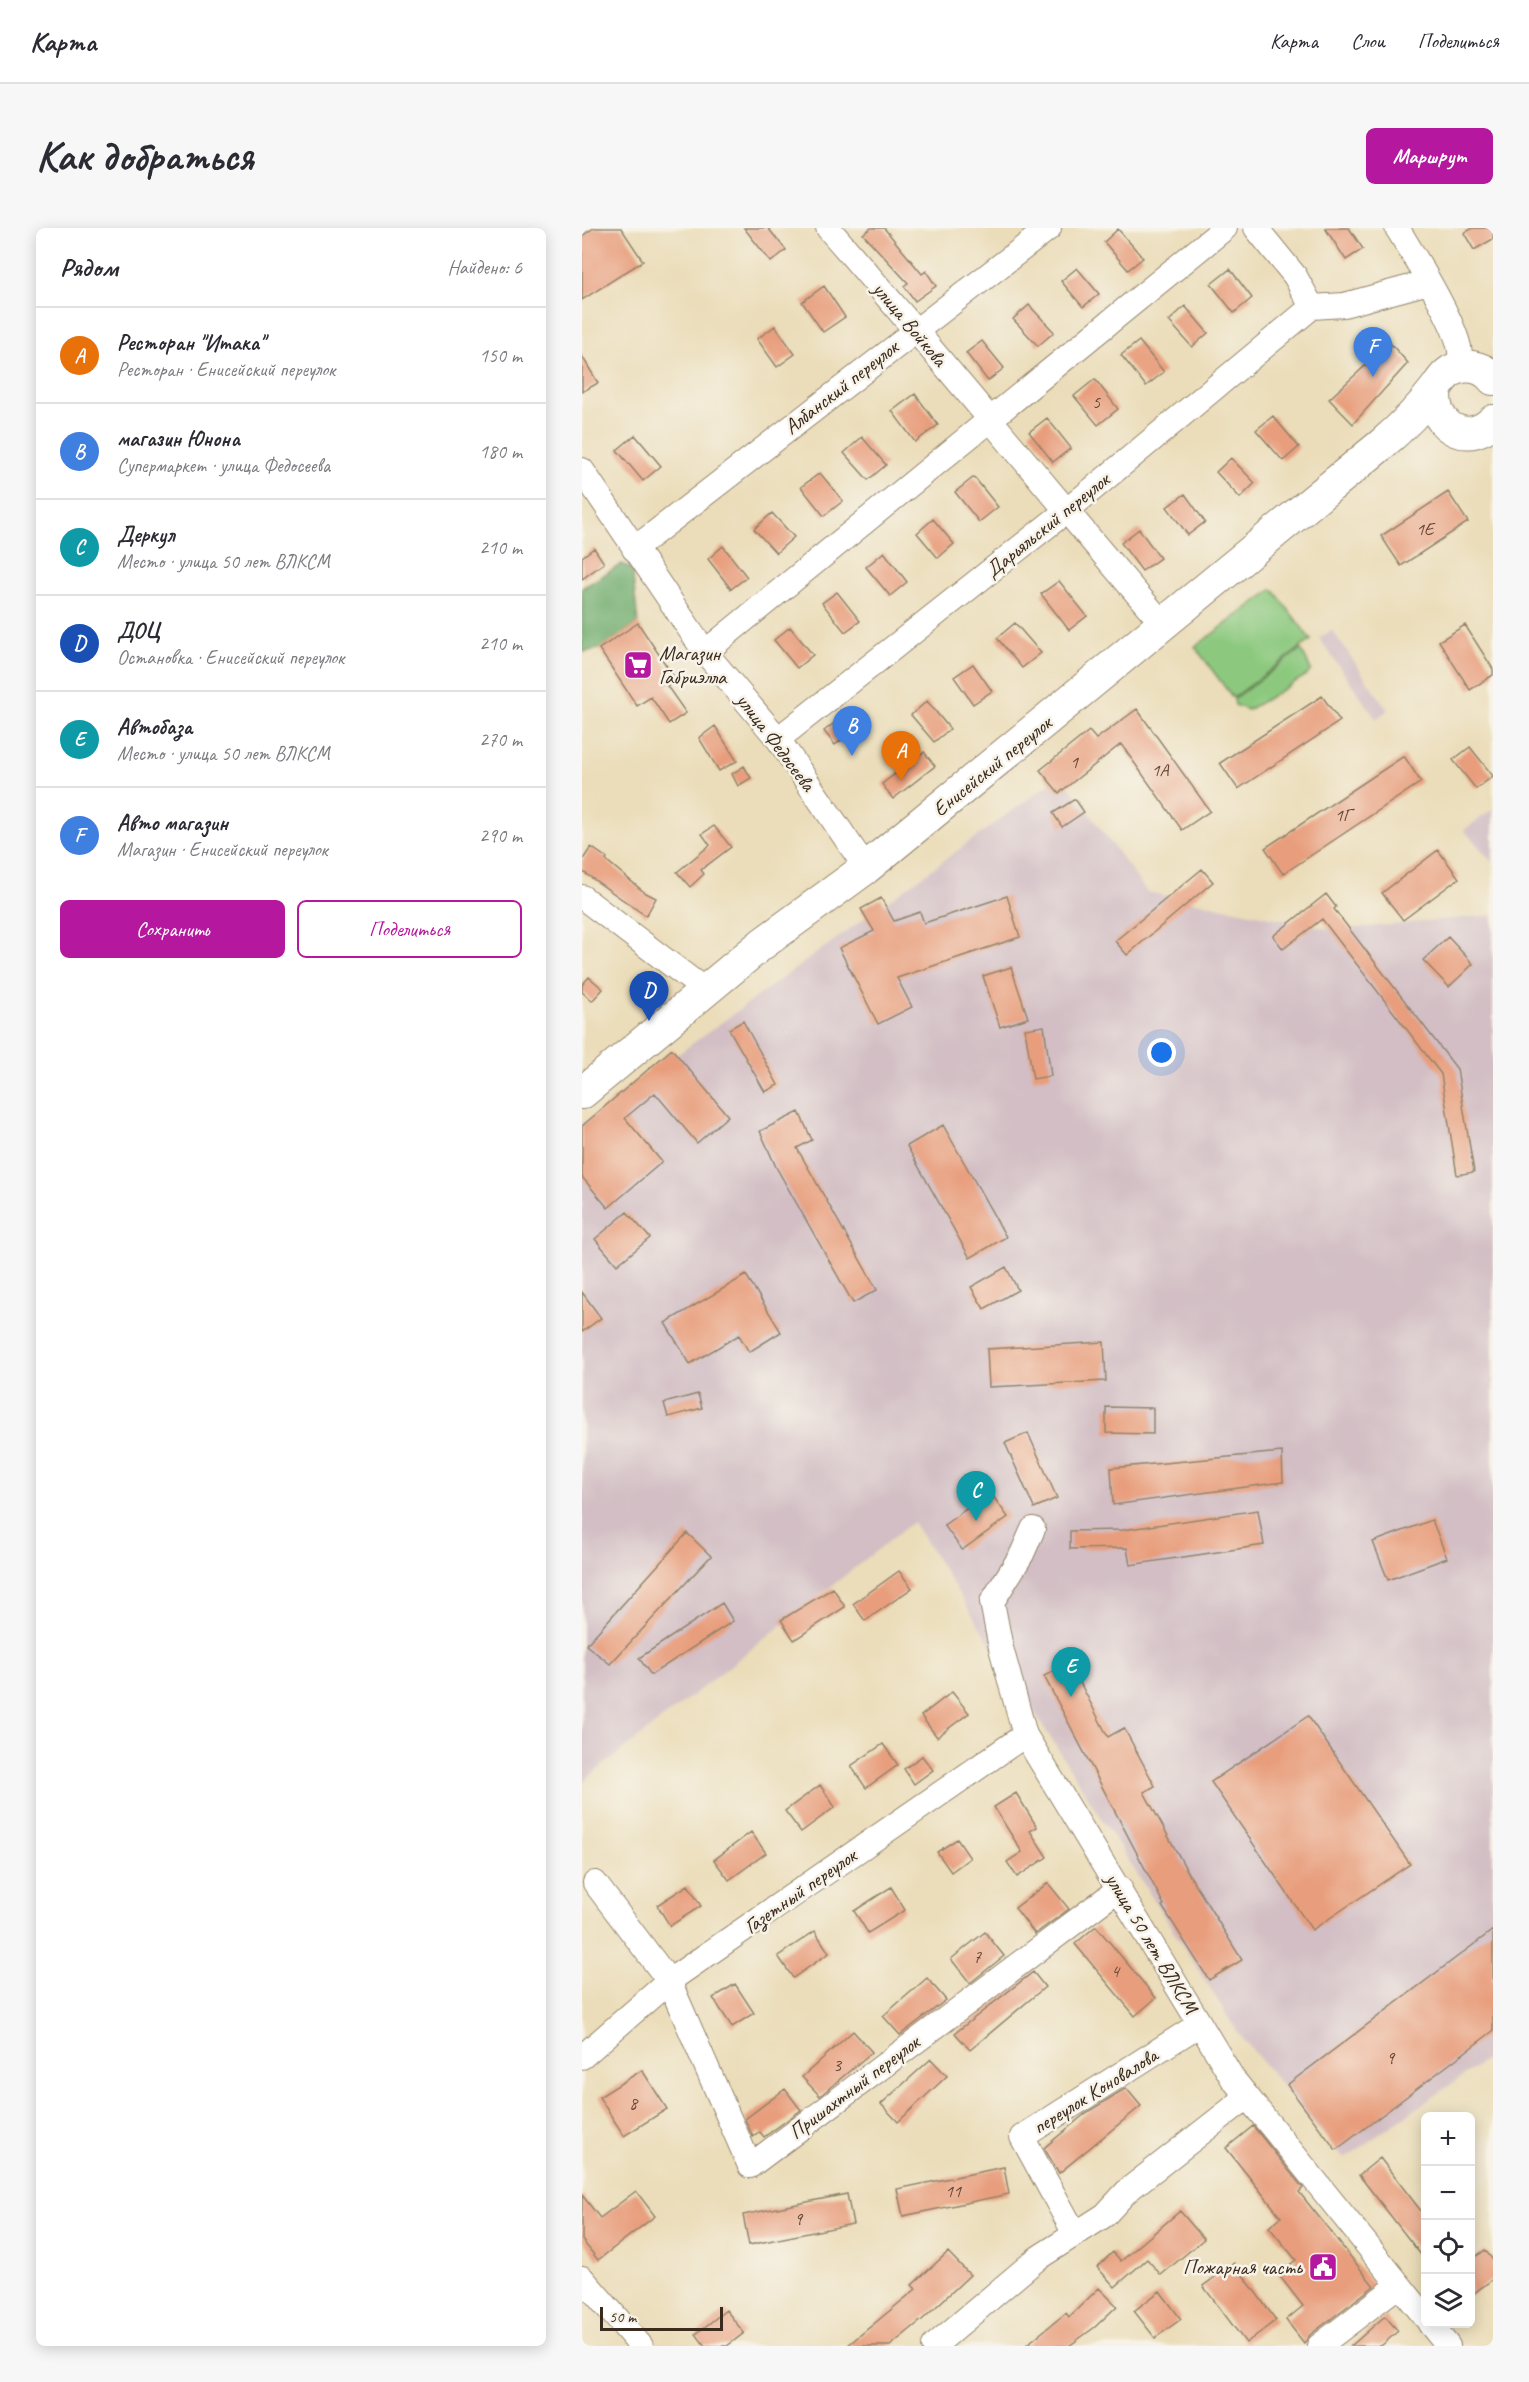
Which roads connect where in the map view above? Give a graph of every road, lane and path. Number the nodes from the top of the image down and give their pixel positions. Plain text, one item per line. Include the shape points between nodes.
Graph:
1 (828, 228) edge
2 (1049, 228) edge
3 (1225, 228) edge
4 (1256, 228) edge
5 (1395, 230) edge
6 (1429, 282) junction
7 (1312, 307) junction
8 (916, 329) junction
9 (1466, 376) edge
10 (991, 421) junction
11 (1478, 431) edge
12 (1397, 432) junction
13 (582, 470) edge
14 (1065, 512) junction
15 (634, 549) junction
16 (1164, 625) junction
17 (705, 652) junction
18 (778, 739) junction
19 (866, 868) junction
20 (582, 897) edge
21 (706, 992) junction
22 (582, 1093) edge
23 (1033, 1529) dead end
24 (1025, 1735) junction
25 (595, 1883) dead end
26 (1120, 1888) junction
27 (669, 1981) junction
28 (1200, 2024) junction
29 (582, 2056) edge
30 (1247, 2097) junction
31 (1075, 2234) junction
32 (582, 2278) edge
33 (1399, 2285) junction
34 (1421, 2313) edge
35 (1433, 2328) edge
36 (641, 2346) edge
37 (934, 2346) edge
38 (1319, 2346) edge
39 (1448, 2346) edge

1 - 8 street, улица Войкова
2 - 8 street, Албанский переулок
3 - 10 street
4 - 7 street via 1295,276
5 - 6 street
6 - 7 street via 1344,305
6 - 9 street via 1471,360
7 - 14 street, Дарьяльский переулок
8 - 10 street, улица Войкова
8 - 15 street, Албанский переулок
9 - 11 main road via 1434,400 1445,424
9 - 12 main road, Енисейский переулок
10 - 14 street, улица Войкова
10 - 17 street
11 - 12 main road via 1428,425
12 - 16 main road, Енисейский переулок
13 - 15 street, улица Федосеева
14 - 16 street
14 - 18 street, Дарьяльский переулок
15 - 17 street, улица Федосеева
16 - 19 main road, Енисейский переулок
17 - 18 street, улица Федосеева
18 - 19 street, улица Федосеева
19 - 21 main road, Енисейский переулок via 762,944
20 - 21 street
21 - 22 main road, Енисейский переулок
23 - 24 street, улица 50 лет ВЛКСМ via 992,1602
24 - 26 street, улица 50 лет ВЛКСМ
24 - 27 street, Газетный переулок
25 - 27 street
26 - 27 street, Пришахтный переулок via 750,2166
26 - 28 street, улица 50 лет ВЛКСМ
27 - 29 street, Газетный переулок
28 - 30 street, улица 50 лет ВЛКСМ
28 - 31 street, переулок Коновалова via 1022,2137
30 - 31 street via 1128,2190 1105,2215
30 - 33 street, улица 50 лет ВЛКСМ
31 - 37 street via 1038,2259
32 - 36 street
33 - 34 street, улица 50 лет ВЛКСМ
33 - 38 street
35 - 39 street

